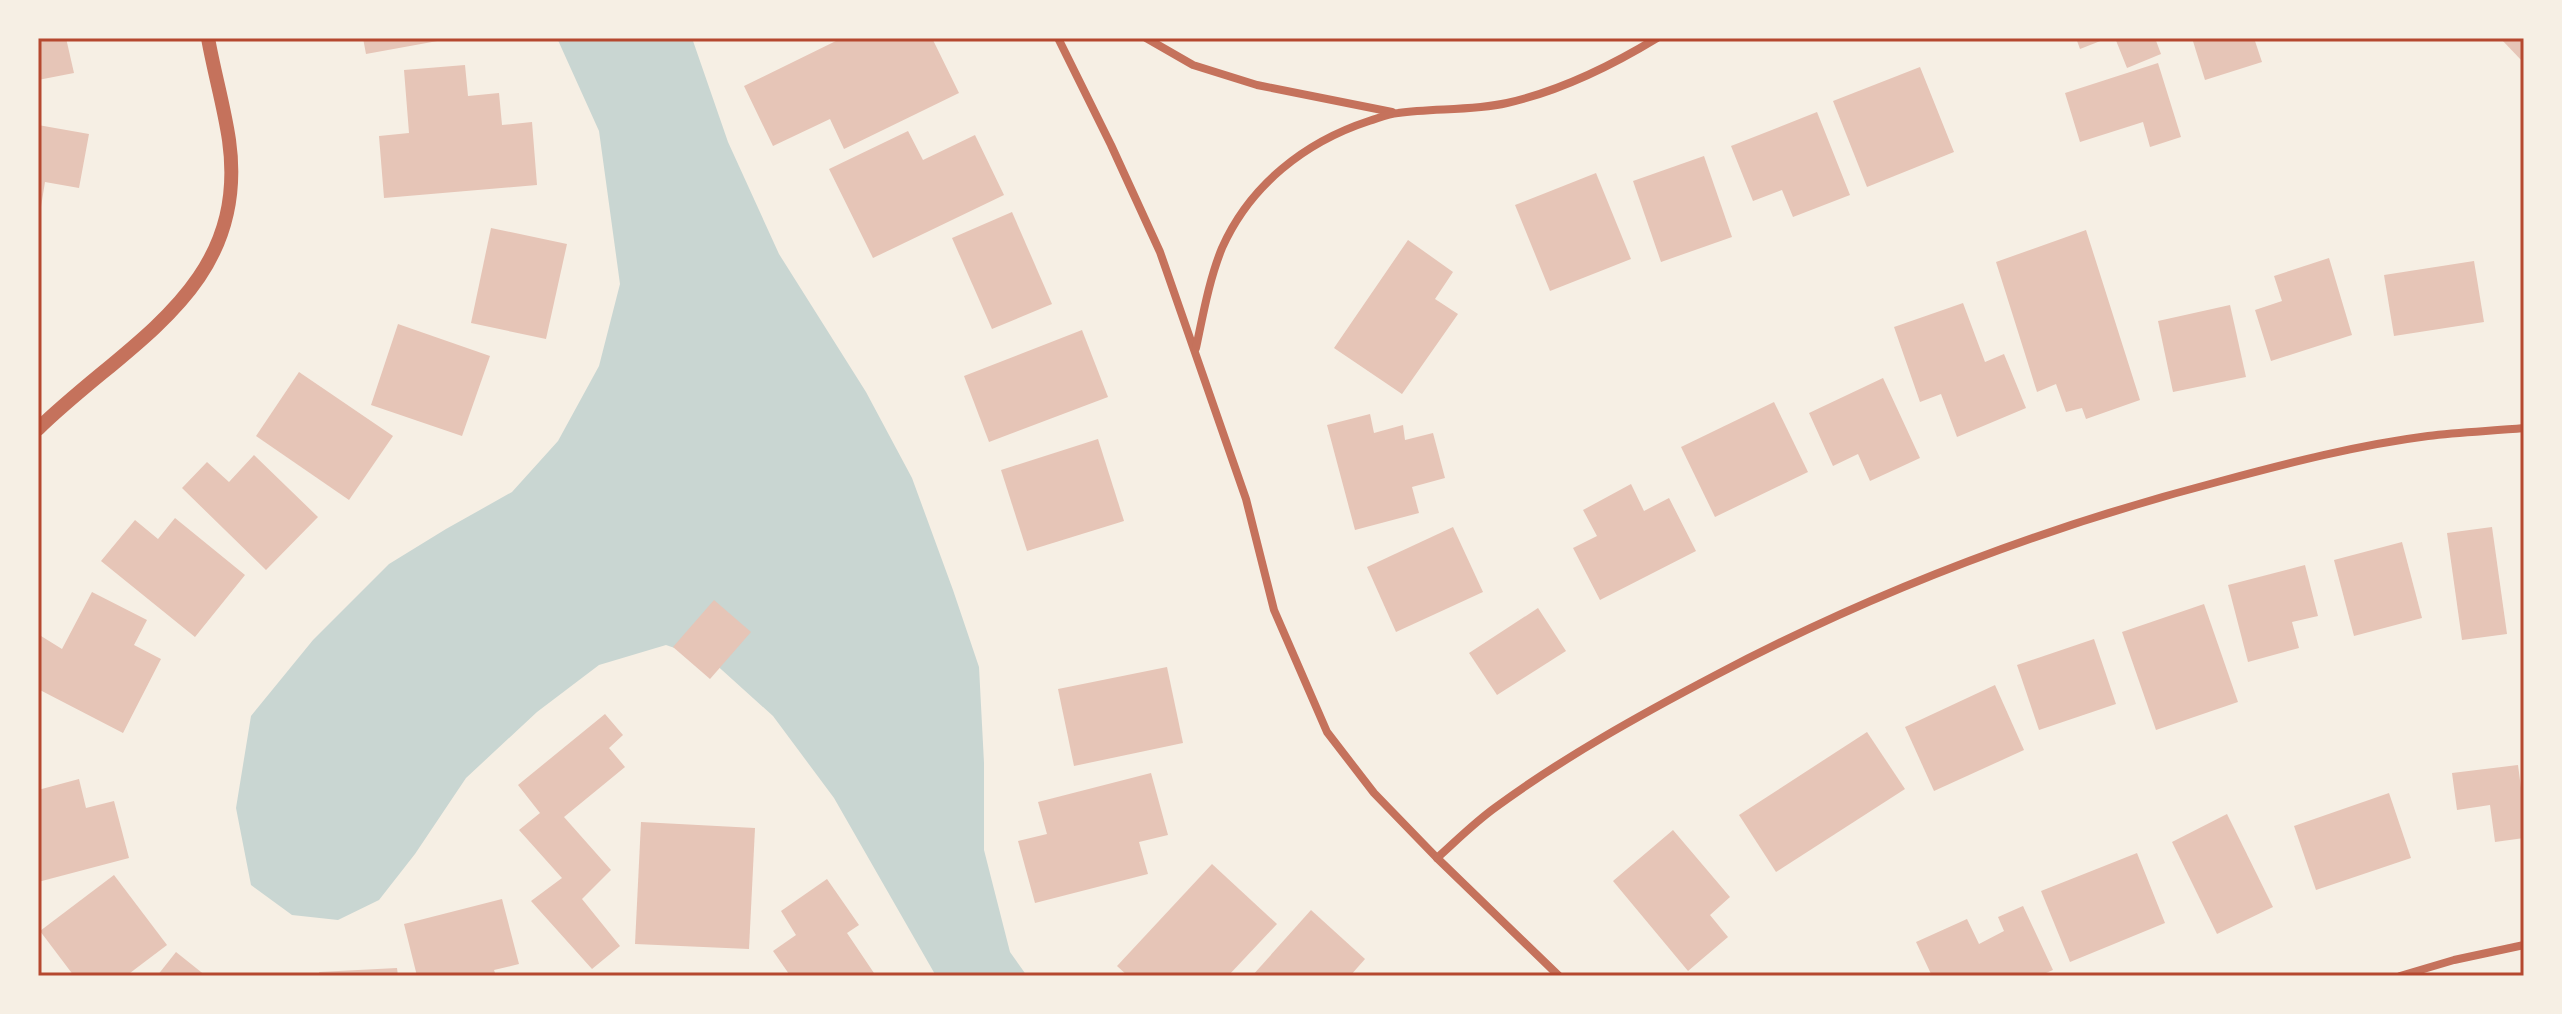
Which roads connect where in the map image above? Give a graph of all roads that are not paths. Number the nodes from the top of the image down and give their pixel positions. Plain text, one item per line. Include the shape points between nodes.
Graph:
1 (208, 38) edge
2 (1058, 38) edge
3 (1146, 38) edge
4 (1657, 38) edge
5 (1396, 113) junction
6 (1196, 349) junction
7 (2524, 428) edge
8 (38, 429) edge
9 (1437, 858) junction
10 (2524, 945) edge
11 (1559, 976) edge
12 (2400, 976) edge

1 - 8 street via 229,141 229,209 220,239 179,305
2 - 6 street via 1160,252
3 - 5 street via 1193,65 1257,85
4 - 5 street via 1559,87 1507,103
5 - 6 street via 1307,148 1272,176 1223,247
6 - 9 street via 1246,499 1274,610 1327,732 1374,793
7 - 9 street via 2426,436 2284,464 2144,501 1898,588 1778,642 1575,755 1495,807
9 - 11 street
10 - 12 street

